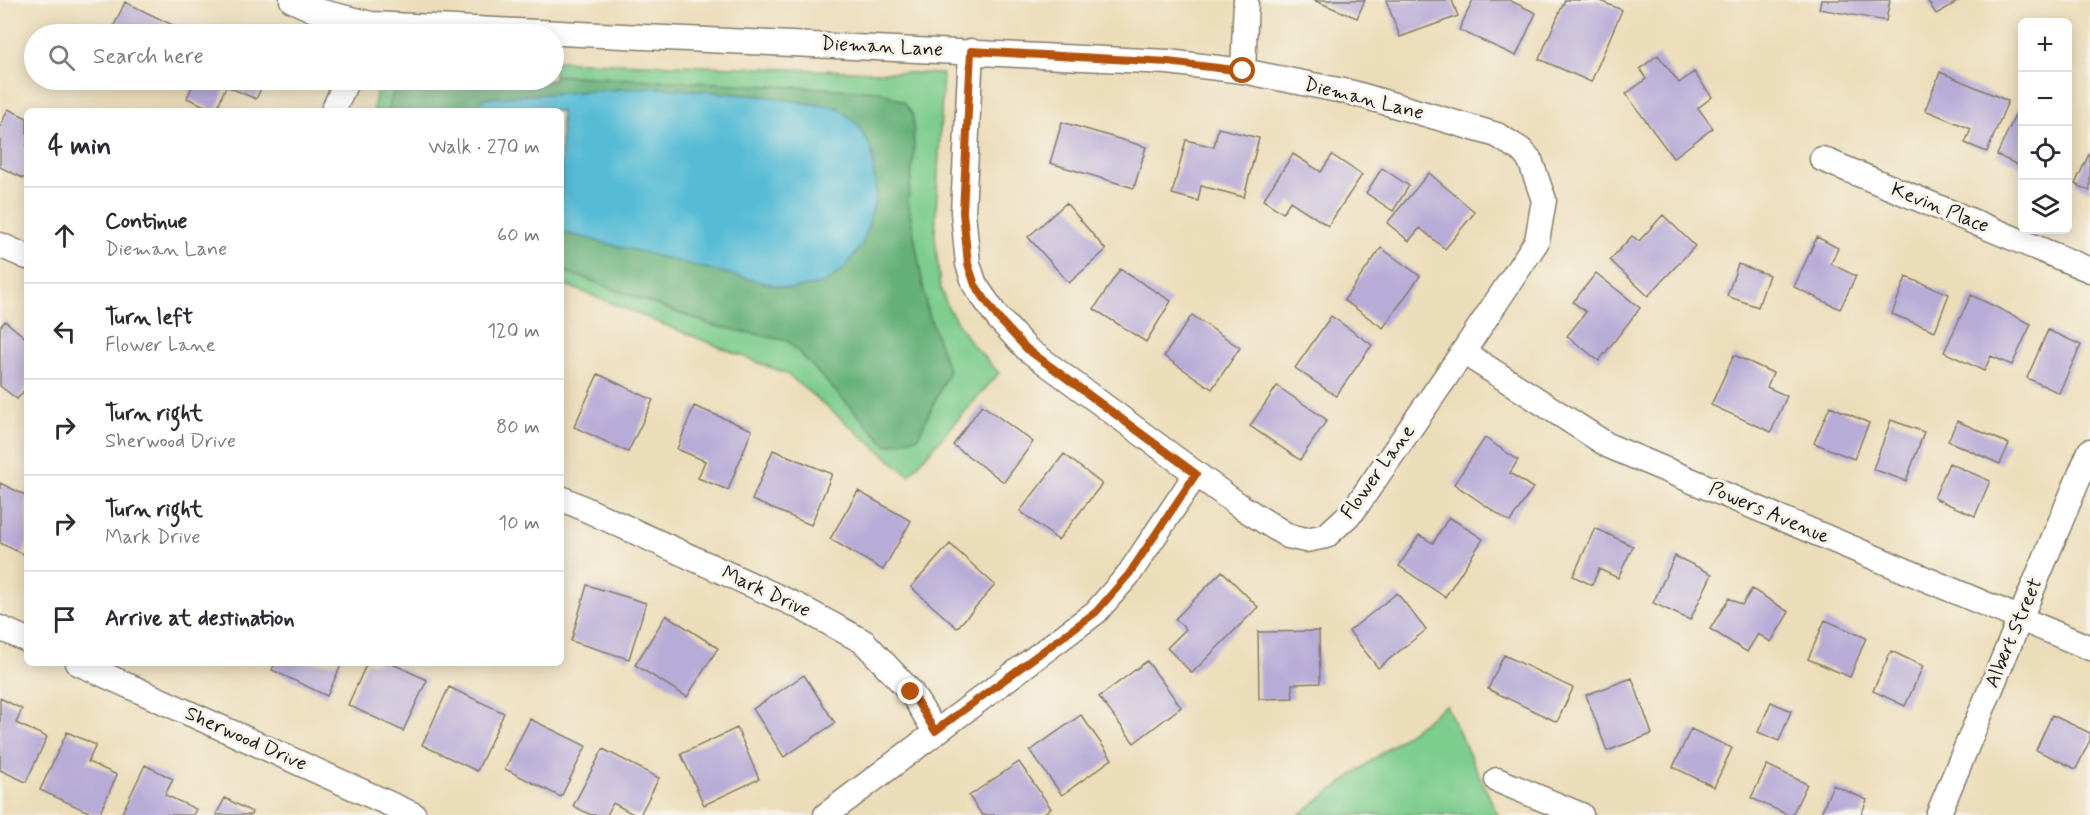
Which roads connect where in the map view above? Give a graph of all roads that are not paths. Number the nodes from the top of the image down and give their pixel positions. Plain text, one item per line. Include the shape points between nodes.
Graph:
1 (292, 0) edge
2 (1246, 0) edge
3 (355, 24) edge
4 (564, 36) edge
5 (971, 51) junction
6 (1243, 71) junction
7 (342, 90) edge
8 (334, 108) edge
9 (1822, 159) dead end
10 (0, 245) edge
11 (24, 256) edge
12 (2090, 270) edge
13 (1463, 352) junction
14 (2090, 451) edge
15 (1196, 474) junction
16 (564, 499) edge
17 (2020, 618) junction
18 (0, 628) edge
19 (24, 639) edge
20 (2090, 648) edge
21 (85, 666) edge
22 (935, 731) junction
23 (1497, 780) dead end
24 (414, 815) edge
25 (826, 815) edge
26 (1581, 815) edge
27 (1938, 815) edge

1 - 3 street, Dieman Lane
2 - 6 street
4 - 5 street, Dieman Lane
5 - 6 street, Dieman Lane via 1168,62
5 - 15 street, Flower Lane via 963,212 968,264 975,285 1027,349
6 - 13 street, Dieman Lane via 1353,93 1497,135 1530,160 1544,200 1537,241
7 - 8 street
9 - 12 street, Kevin Place
10 - 11 street
13 - 15 street, Flower Lane via 1353,511 1326,536 1306,540 1288,536
13 - 17 street, Powers Avenue via 1609,446
14 - 17 street, Albert Street
15 - 22 street via 1129,574 1096,612
16 - 22 street, Mark Drive via 798,606 864,642 911,692
17 - 20 street, Powers Avenue
17 - 27 street, Albert Street
18 - 19 street
21 - 24 street, Sherwood Drive
22 - 25 street
23 - 26 street

